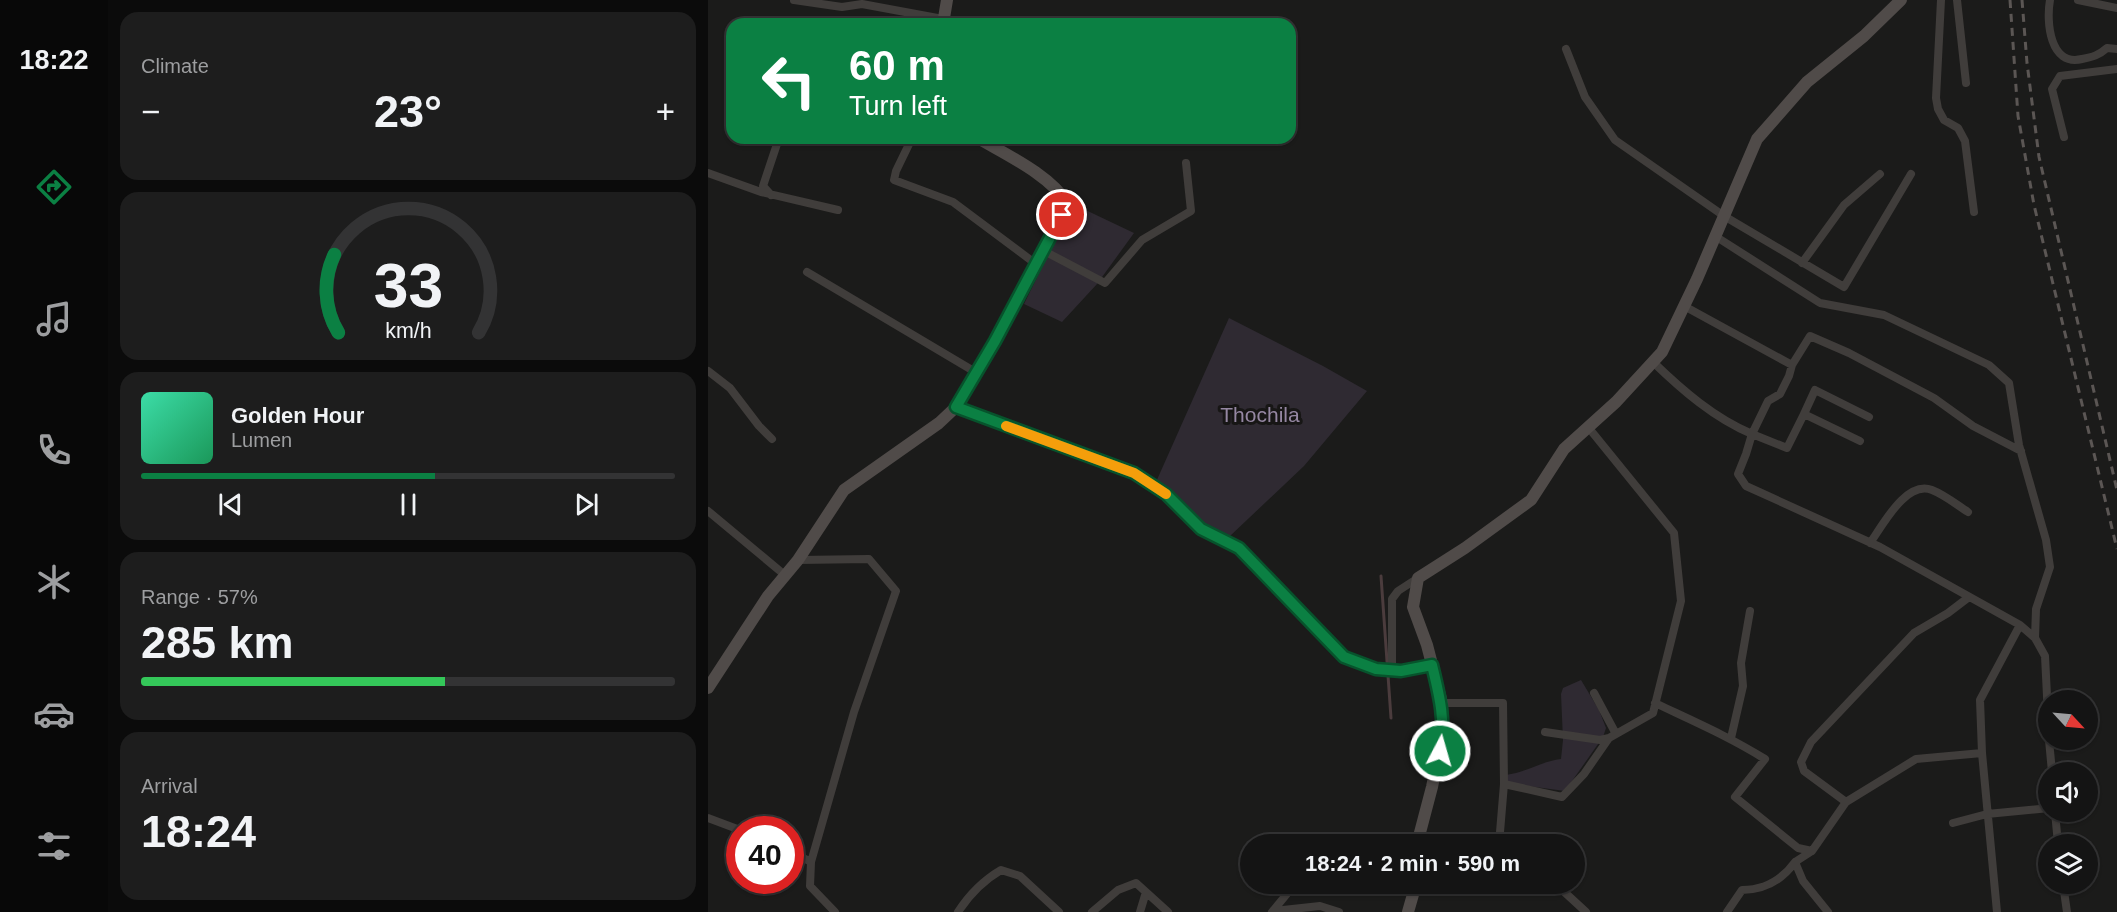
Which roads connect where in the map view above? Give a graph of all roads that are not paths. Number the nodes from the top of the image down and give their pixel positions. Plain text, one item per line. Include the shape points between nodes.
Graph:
1 (794, 0) edge
2 (947, 0) edge
3 (1901, 0) edge
4 (1941, 0) edge
5 (1957, 0) edge
6 (2050, 0) edge
7 (2078, 0) edge
8 (2117, 8) edge
9 (929, 18) edge
10 (944, 18) edge
11 (1566, 49) dead end
12 (2117, 49) edge
13 (2117, 69) edge
14 (1966, 83) dead end
15 (2064, 137) dead end
16 (777, 144) edge
17 (909, 144) edge
18 (988, 144) edge
19 (1186, 163) dead end
20 (708, 172) edge
21 (1880, 174) dead end
22 (1911, 174) dead end
23 (771, 195) junction
24 (838, 210) dead end
25 (1974, 212) dead end
26 (1724, 216) junction
27 (1715, 236) junction
28 (1044, 250) junction
29 (1802, 263) junction
30 (1036, 264) junction
31 (807, 272) dead end
32 (1684, 306) junction
33 (1653, 362) junction
34 (1792, 366) junction
35 (708, 371) edge
36 (976, 374) junction
37 (956, 407) junction
38 (1804, 414) junction
39 (1869, 417) dead end
40 (1588, 427) junction
41 (1752, 434) junction
42 (772, 439) dead end
43 (1860, 441) dead end
44 (2021, 451) junction
45 (708, 511) edge
46 (1968, 512) dead end
47 (1870, 543) junction
48 (798, 560) junction
49 (786, 576) junction
50 (1418, 578) junction
51 (1969, 597) junction
52 (1750, 611) dead end
53 (2019, 625) junction
54 (2035, 638) junction
55 (1432, 665) junction
56 (1392, 670) junction
57 (708, 688) edge
58 (2047, 690) edge
59 (1594, 693) dead end
60 (1442, 703) junction
61 (1655, 703) junction
62 (1545, 732) dead end
63 (1612, 736) junction
64 (1731, 738) junction
65 (1982, 753) junction
66 (1504, 784) junction
67 (1846, 802) junction
68 (2038, 809) edge
69 (1987, 814) junction
70 (708, 818) edge
71 (1953, 823) dead end
72 (726, 825) edge
73 (1420, 834) edge
74 (1500, 834) edge
75 (1812, 851) junction
76 (804, 858) edge
77 (811, 862) junction
78 (1795, 862) junction
79 (1146, 892) junction
80 (1287, 894) edge
81 (1413, 894) edge
82 (1566, 894) edge
83 (2064, 894) edge
84 (835, 912) edge
85 (957, 912) edge
86 (1059, 912) edge
87 (1092, 912) edge
88 (1140, 912) edge
89 (1168, 912) edge
90 (1272, 912) edge
91 (1280, 912) edge
92 (1339, 912) edge
93 (1408, 912) edge
94 (1586, 912) edge
95 (1727, 912) edge
96 (1828, 912) edge
97 (1997, 912) edge
98 (2067, 912) edge

1 - 9 street via 842,7 862,4
2 - 10 street
3 - 26 street via 1807,82 1757,139
4 - 25 street via 1936,98 1944,120 1958,128 1965,141
5 - 14 street
6 - 12 street via 2051,39 2057,51 2075,61 2097,56 2107,48
7 - 8 street
11 - 26 street via 1585,97 1615,140
13 - 15 street via 2078,72 2060,76 2056,81 2052,89
16 - 23 street via 763,186
17 - 30 street via 894,180 953,202
18 - 28 street via 1023,164 1068,204
19 - 28 street via 1191,211 1142,240 1105,283
20 - 23 street
21 - 29 street via 1844,205
22 - 29 street via 1845,287
23 - 24 street
26 - 27 street
26 - 29 street
27 - 32 street
27 - 44 street via 1820,303 1884,315 1989,365 2008,383
28 - 30 street
30 - 36 street
31 - 36 street
32 - 33 street via 1662,352
32 - 34 street
33 - 40 street
33 - 41 street via 1729,424
34 - 41 street via 1780,394 1768,401
34 - 44 street via 1810,336 1934,398 1973,426
35 - 42 street via 730,388
36 - 37 street
37 - 48 street via 844,490
37 - 56 street via 1134,473 1166,494 1201,529 1239,548 1344,657
38 - 39 street via 1815,390
38 - 41 street via 1787,448
38 - 43 street
40 - 50 street via 1564,449 1531,500
40 - 61 street via 1674,533 1681,602
41 - 47 street via 1738,474 1746,486
44 - 54 street via 2050,567 2036,609
45 - 49 street
46 - 47 street via 1932,490 1912,490
47 - 51 street
48 - 49 street
48 - 77 street via 869,560 896,591 854,712
49 - 57 street via 768,596
50 - 55 street via 1413,607
50 - 56 street via 1392,599
51 - 53 street
51 - 67 street via 1914,633 1811,742 1801,762 1804,771
52 - 64 street via 1741,663 1743,686
53 - 54 street
53 - 65 street via 1980,700
54 - 58 street via 2045,656
55 - 56 street
55 - 60 street
59 - 63 street
60 - 66 street via 1503,702
60 - 73 street via 1443,733
61 - 63 street via 1653,713
61 - 64 street
62 - 63 street via 1600,740
63 - 66 street via 1562,797
64 - 75 street via 1765,759 1735,798 1798,848
65 - 67 street via 1916,759
65 - 69 street
66 - 74 street
67 - 75 street
68 - 69 street
69 - 71 street
69 - 97 street
70 - 72 street
75 - 78 street
76 - 77 street
77 - 84 street via 810,886
78 - 95 street via 1785,875 1756,890 1742,890
78 - 96 street via 1803,881
79 - 87 street via 1136,883 1118,890
79 - 88 street
79 - 89 street
80 - 90 street
81 - 93 street
82 - 94 street
83 - 98 street
85 - 86 street via 966,899 1001,870 1020,876
91 - 92 street via 1320,906

